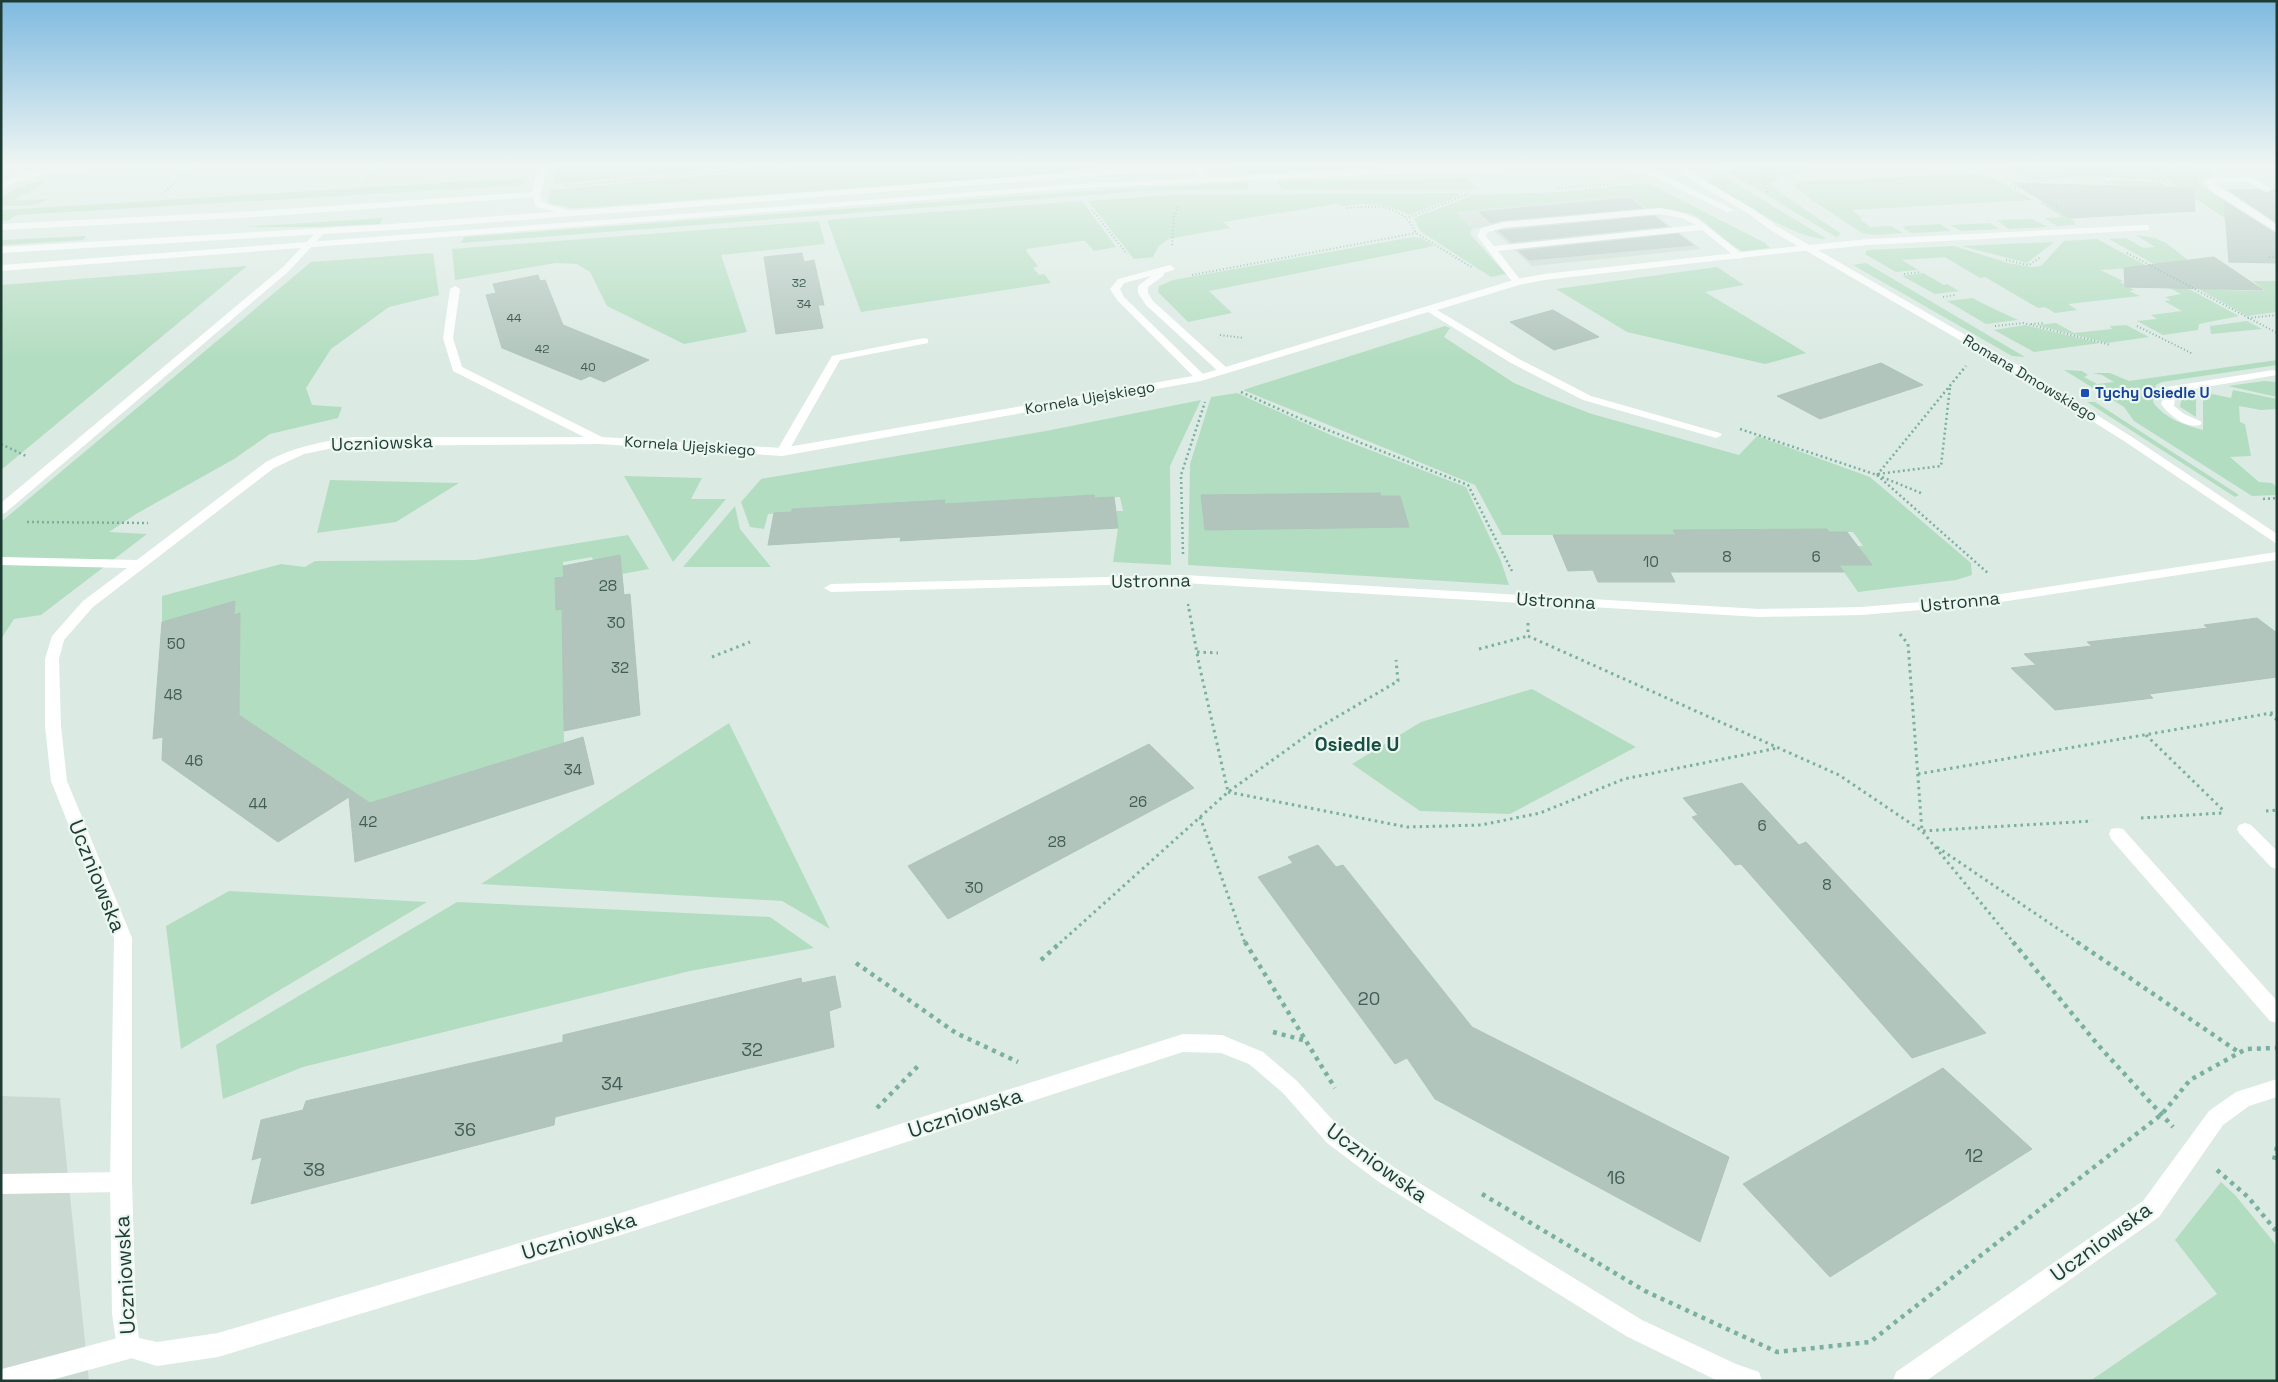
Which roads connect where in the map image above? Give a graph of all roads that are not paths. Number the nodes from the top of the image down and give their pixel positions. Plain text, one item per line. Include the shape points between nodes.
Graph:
1 (369, 228) edge
2 (525, 228) edge
3 (1493, 228) edge
4 (1690, 228) edge
5 (1706, 228) edge
6 (2136, 228) edge
7 (1775, 229) edge
8 (320, 232) junction
9 (309, 245) junction
10 (1808, 248) junction
11 (1491, 249) junction
12 (1, 250) edge
13 (1742, 257) junction
14 (1, 268) edge
15 (1517, 282) junction
16 (454, 289) dead end
17 (1429, 309) junction
18 (924, 341) dead end
19 (1224, 372) junction
20 (2275, 373) edge
21 (1201, 378) junction
22 (2196, 423) dead end
23 (1716, 435) road end
24 (600, 440) junction
25 (782, 452) junction
26 (1, 510) edge
27 (2277, 540) edge
28 (2277, 556) edge
29 (1, 561) edge
30 (141, 564) junction
31 (831, 588) dead end
32 (2245, 829) road end
33 (2117, 834) dead end
34 (2277, 862) edge
35 (2277, 1015) edge
36 (2277, 1088) edge
37 (122, 1182) junction
38 (1, 1184) edge
39 (128, 1347) junction
40 (2, 1381) edge
41 (1750, 1381) edge
42 (1905, 1381) edge

1 - 8 street
2 - 9 street
3 - 11 street via 1481,233
4 - 11 street
5 - 13 street
6 - 10 street, Kornela Ujejskiego
7 - 10 street, Romana Dmowskiego
8 - 9 street
8 - 12 street
9 - 14 street
9 - 26 street via 286,269
10 - 13 street, Kornela Ujejskiego
10 - 27 street, Romana Dmowskiego via 2025,374
11 - 15 street
13 - 15 street, Kornela Ujejskiego via 1544,276
15 - 17 street, Kornela Ujejskiego
16 - 24 street, Kornela Ujejskiego via 448,338 457,369
17 - 19 street, Kornela Ujejskiego
17 - 23 street via 1515,361 1587,398
18 - 25 street via 836,358
19 - 21 street, Kornela Ujejskiego
19 - 21 street via 1149,303 1143,293 1143,286 1170,268 1121,281 1115,289 1120,298
20 - 22 street via 2171,389 2169,408
21 - 25 street, Kornela Ujejskiego
24 - 25 street, Kornela Ujejskiego
24 - 30 street, Uczniowska via 329,443 285,456
28 - 31 street, Ustronna via 1981,601 1861,611 1760,614 1184,579
29 - 30 street
30 - 37 street, Uczniowska via 88,604 57,639 52,659 52,726 59,781 123,938
32 - 34 street
33 - 35 street
36 - 42 street, Uczniowska via 2243,1099 2216,1118 2151,1209
37 - 38 street
37 - 39 street, Uczniowska via 124,1314
39 - 40 street
39 - 41 street, Uczniowska via 157,1354 218,1344 624,1223 1183,1044 1222,1044 1256,1058 1290,1087 1334,1136 1387,1175 1634,1328

